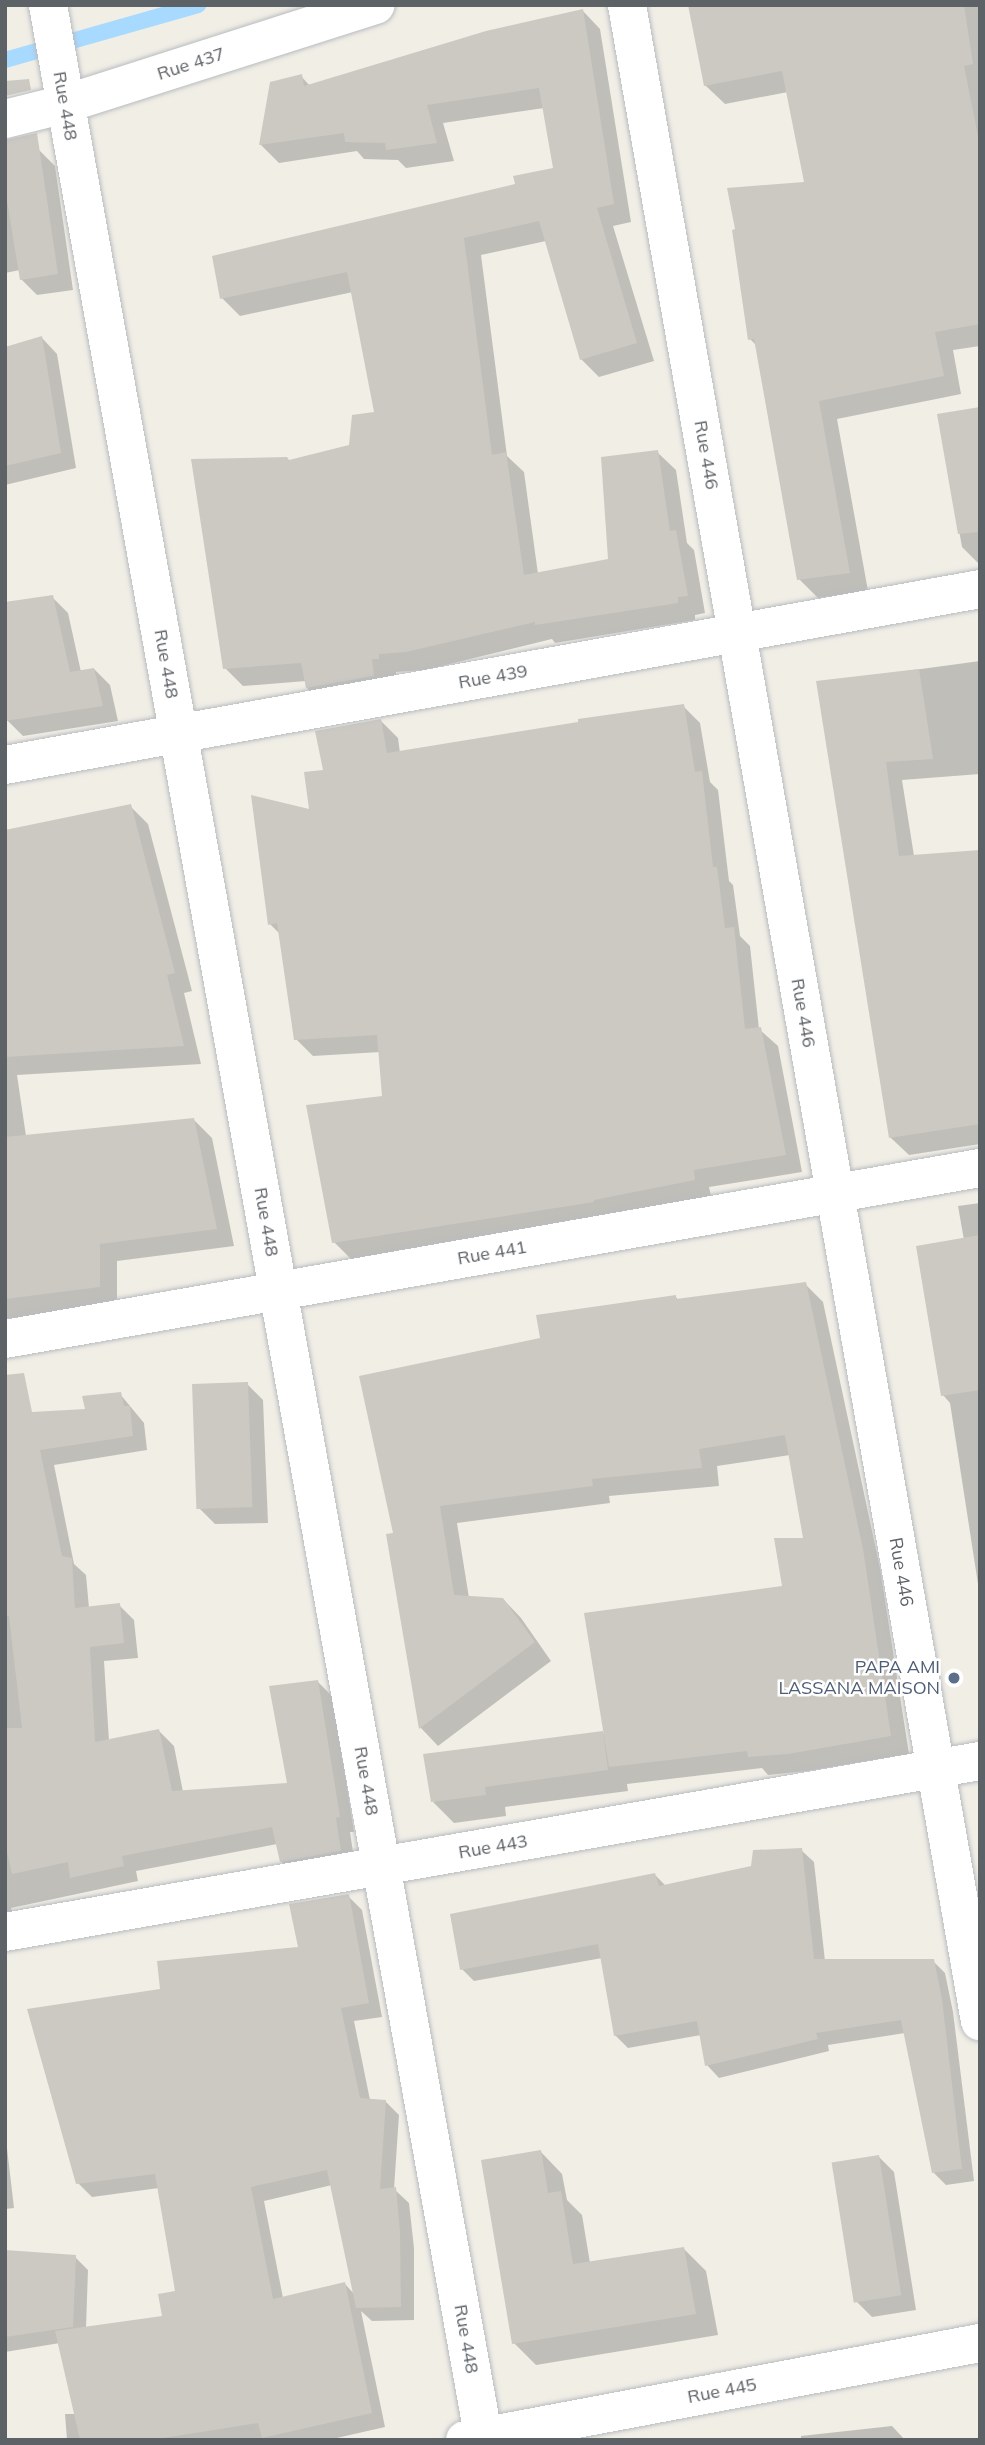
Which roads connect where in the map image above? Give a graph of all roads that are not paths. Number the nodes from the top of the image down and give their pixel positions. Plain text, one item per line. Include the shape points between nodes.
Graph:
1 (48, 5) edge
2 (376, 5) edge
3 (627, 5) edge
4 (65, 104) junction
5 (5, 119) edge
6 (980, 589) edge
7 (736, 633) junction
8 (179, 734) junction
9 (5, 765) edge
10 (980, 1168) edge
11 (835, 1194) junction
12 (278, 1291) junction
13 (5, 1339) edge
14 (980, 1761) edge
15 (936, 1768) junction
16 (382, 1866) junction
17 (5, 1932) edge
18 (980, 2021) edge
19 (980, 2343) edge
20 (478, 2439) edge

1 - 4 street, Rue 448
2 - 4 street, Rue 437
3 - 7 street, Rue 446
4 - 5 street, Rue 437
4 - 8 street, Rue 448
6 - 7 street, Rue 439
7 - 8 street, Rue 439
7 - 11 street, Rue 446
8 - 9 street, Rue 439
8 - 12 street, Rue 448
10 - 11 street, Rue 441
11 - 12 street, Rue 441
11 - 15 street, Rue 446
12 - 13 street, Rue 441
12 - 16 street, Rue 448
14 - 15 street, Rue 443
15 - 16 street, Rue 443
15 - 18 street, Rue 446
16 - 17 street, Rue 443
16 - 20 street, Rue 448
19 - 20 street, Rue 445

